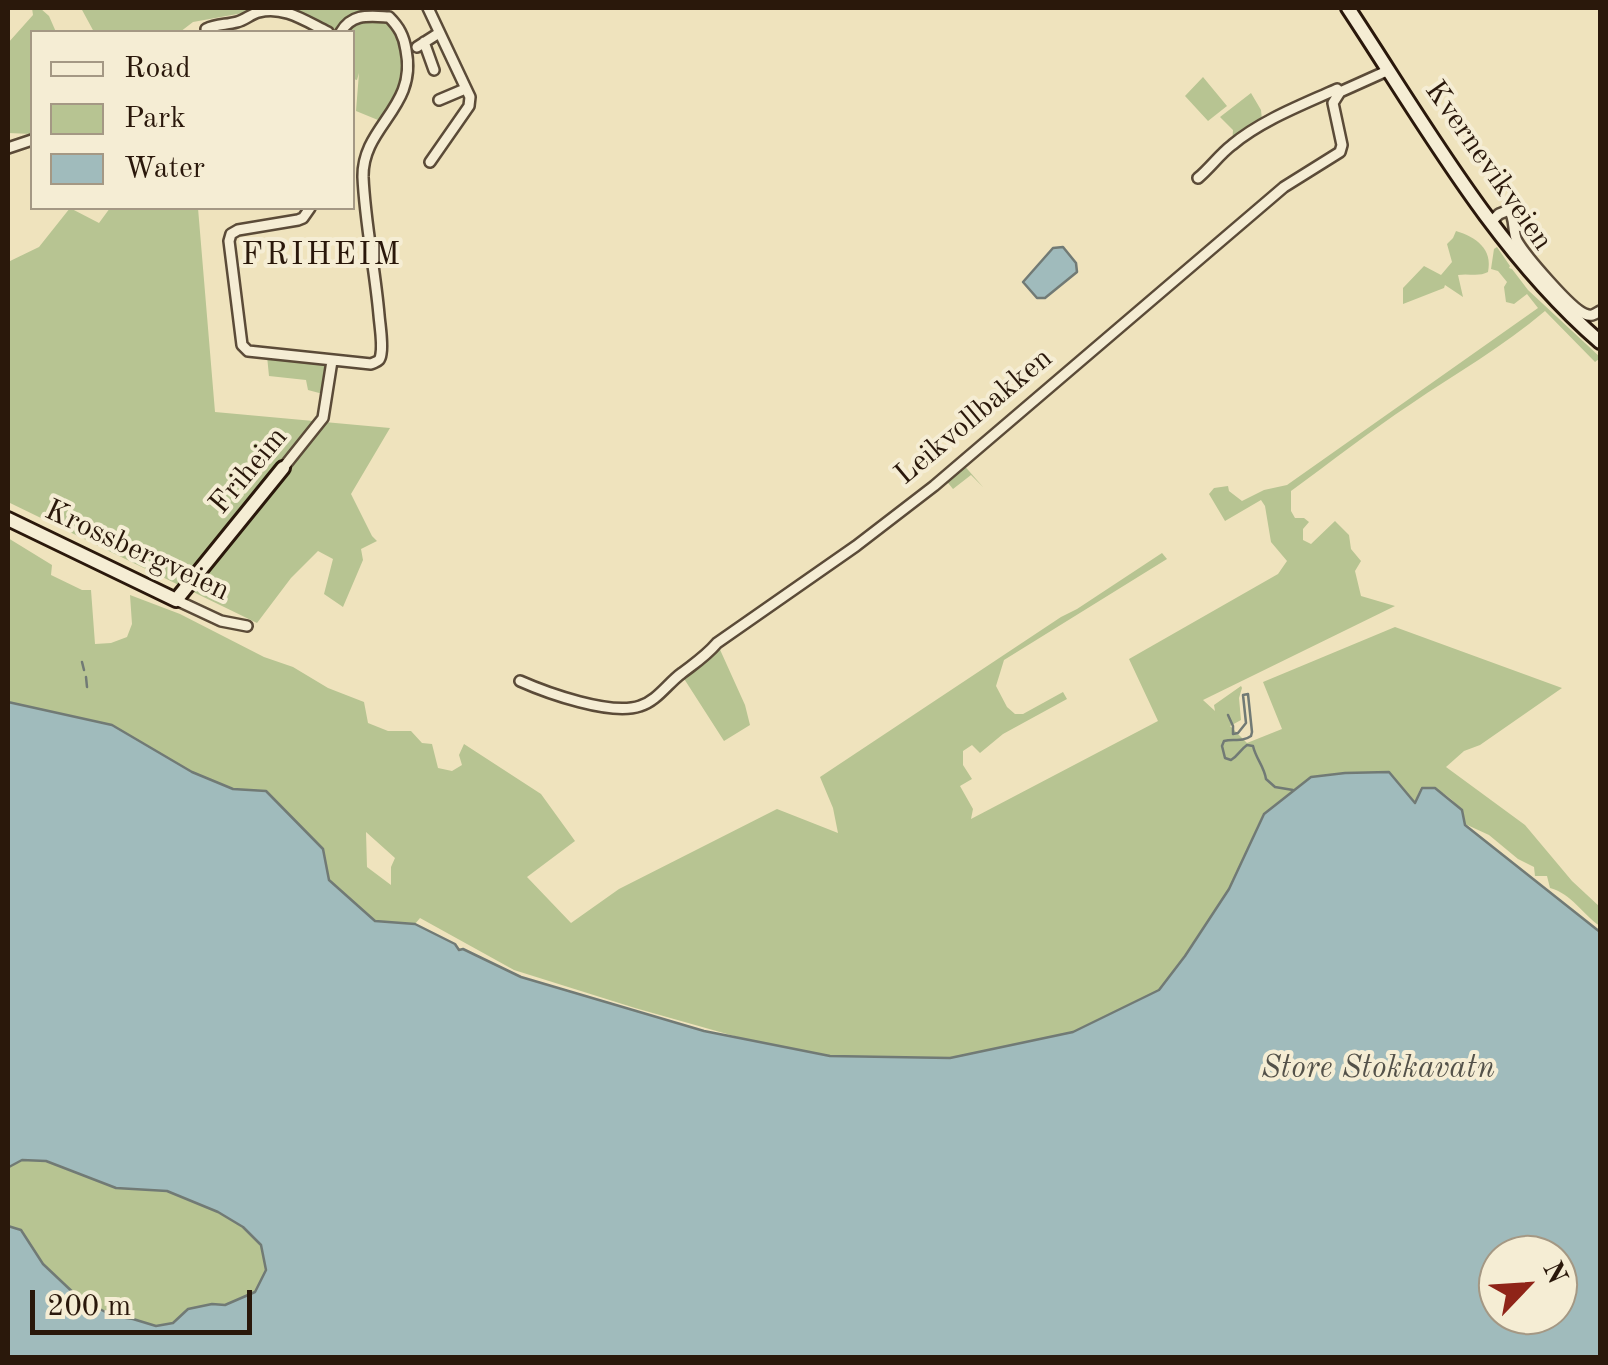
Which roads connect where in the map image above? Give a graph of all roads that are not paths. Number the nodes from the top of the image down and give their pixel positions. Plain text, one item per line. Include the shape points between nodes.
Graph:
1 (428, 8) edge
2 (1348, 8) edge
3 (391, 12) edge
4 (206, 29) dead end
5 (324, 30) edge
6 (343, 30) edge
7 (439, 32) junction
8 (434, 70) dead end
9 (1389, 70) junction
10 (465, 89) junction
11 (1340, 92) junction
12 (439, 100) dead end
13 (430, 162) dead end
14 (1198, 178) dead end
15 (309, 210) edge
16 (1492, 222) junction
17 (1600, 311) edge
18 (1600, 342) edge
19 (332, 361) junction
20 (283, 468) joint
21 (8, 520) edge
22 (176, 600) junction
23 (247, 626) dead end
24 (520, 681) dead end

1 - 7 street
2 - 9 main road, Kvernevikveien
3 - 6 street via 354,18
3 - 19 street via 404,38 407,82 364,159 363,178 381,355 371,364
4 - 5 street via 269,10
7 - 8 street via 420,45
7 - 10 street
9 - 11 street
9 - 16 main road, Kvernevikveien
10 - 12 street
10 - 13 street via 469,106
11 - 14 street via 1245,135
11 - 24 street, Leikvollbakken via 1333,104 1340,152 1284,187 934,486 717,642 653,700 626,708 592,705
15 - 19 street via 298,220 232,234 242,345 248,352
16 - 17 street via 1509,210 1518,242 1557,290 1584,314
16 - 18 main road, Kvernevikveien via 1554,299
19 - 20 street, Friheim via 323,418
20 - 22 main road, Friheim
21 - 22 main road, Krossbergveien
22 - 23 street, Krossbergveien

